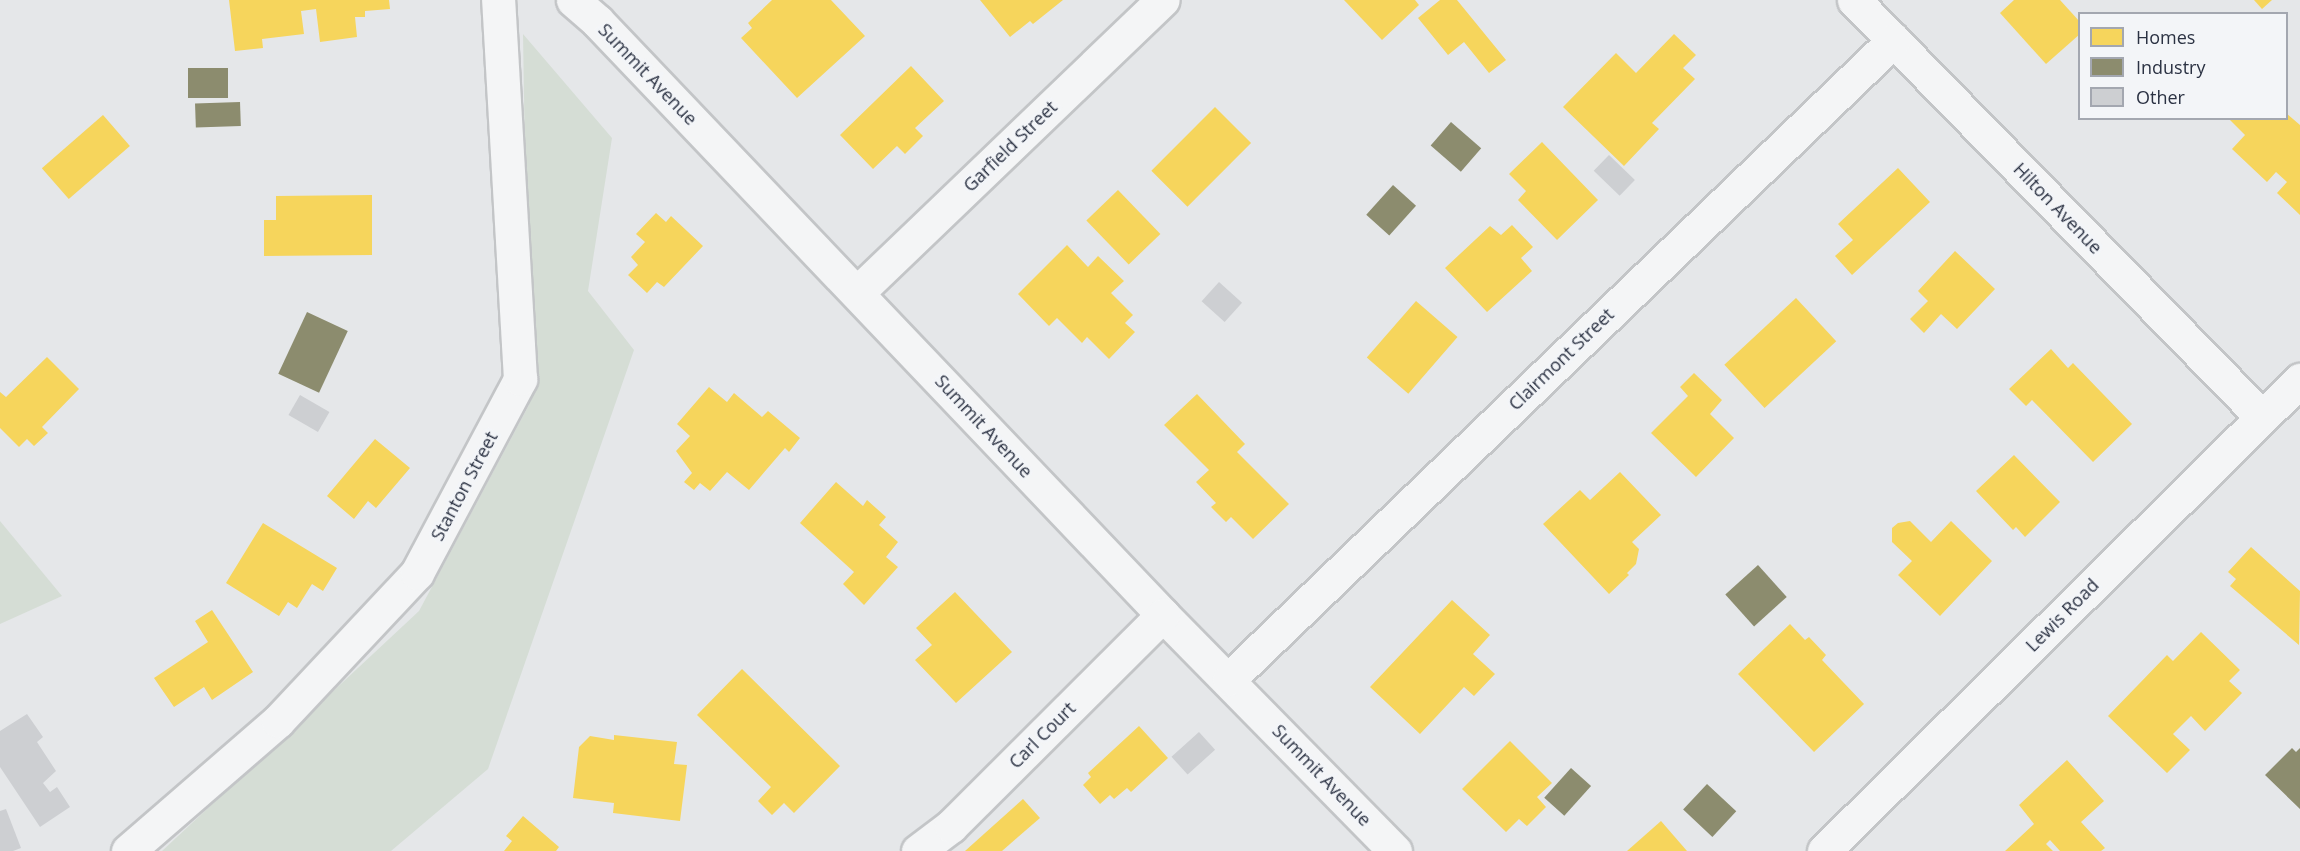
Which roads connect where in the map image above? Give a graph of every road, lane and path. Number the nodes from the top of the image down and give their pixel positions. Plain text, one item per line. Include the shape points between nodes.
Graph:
1 (498, 0) edge
2 (573, 0) edge
3 (1162, 0) edge
4 (1854, 0) edge
5 (1894, 40) junction
6 (858, 292) junction
7 (2300, 380) edge
8 (2262, 417) junction
9 (1163, 615) junction
10 (1229, 679) junction
11 (128, 851) edge
12 (918, 851) edge
13 (1395, 851) edge
14 (1824, 851) edge

1 - 11 street, Stanton Street via 520,380 417,573 278,722
2 - 6 street, Summit Avenue
3 - 6 street, Garfield Street
4 - 5 street, Hilton Avenue
5 - 8 street, Hilton Avenue
5 - 10 street, Clairmont Street
6 - 9 street, Summit Avenue
7 - 8 street, Lewis Road
8 - 14 street, Lewis Road
9 - 10 street, Summit Avenue
9 - 12 street, Carl Court via 951,826
10 - 13 street, Summit Avenue

